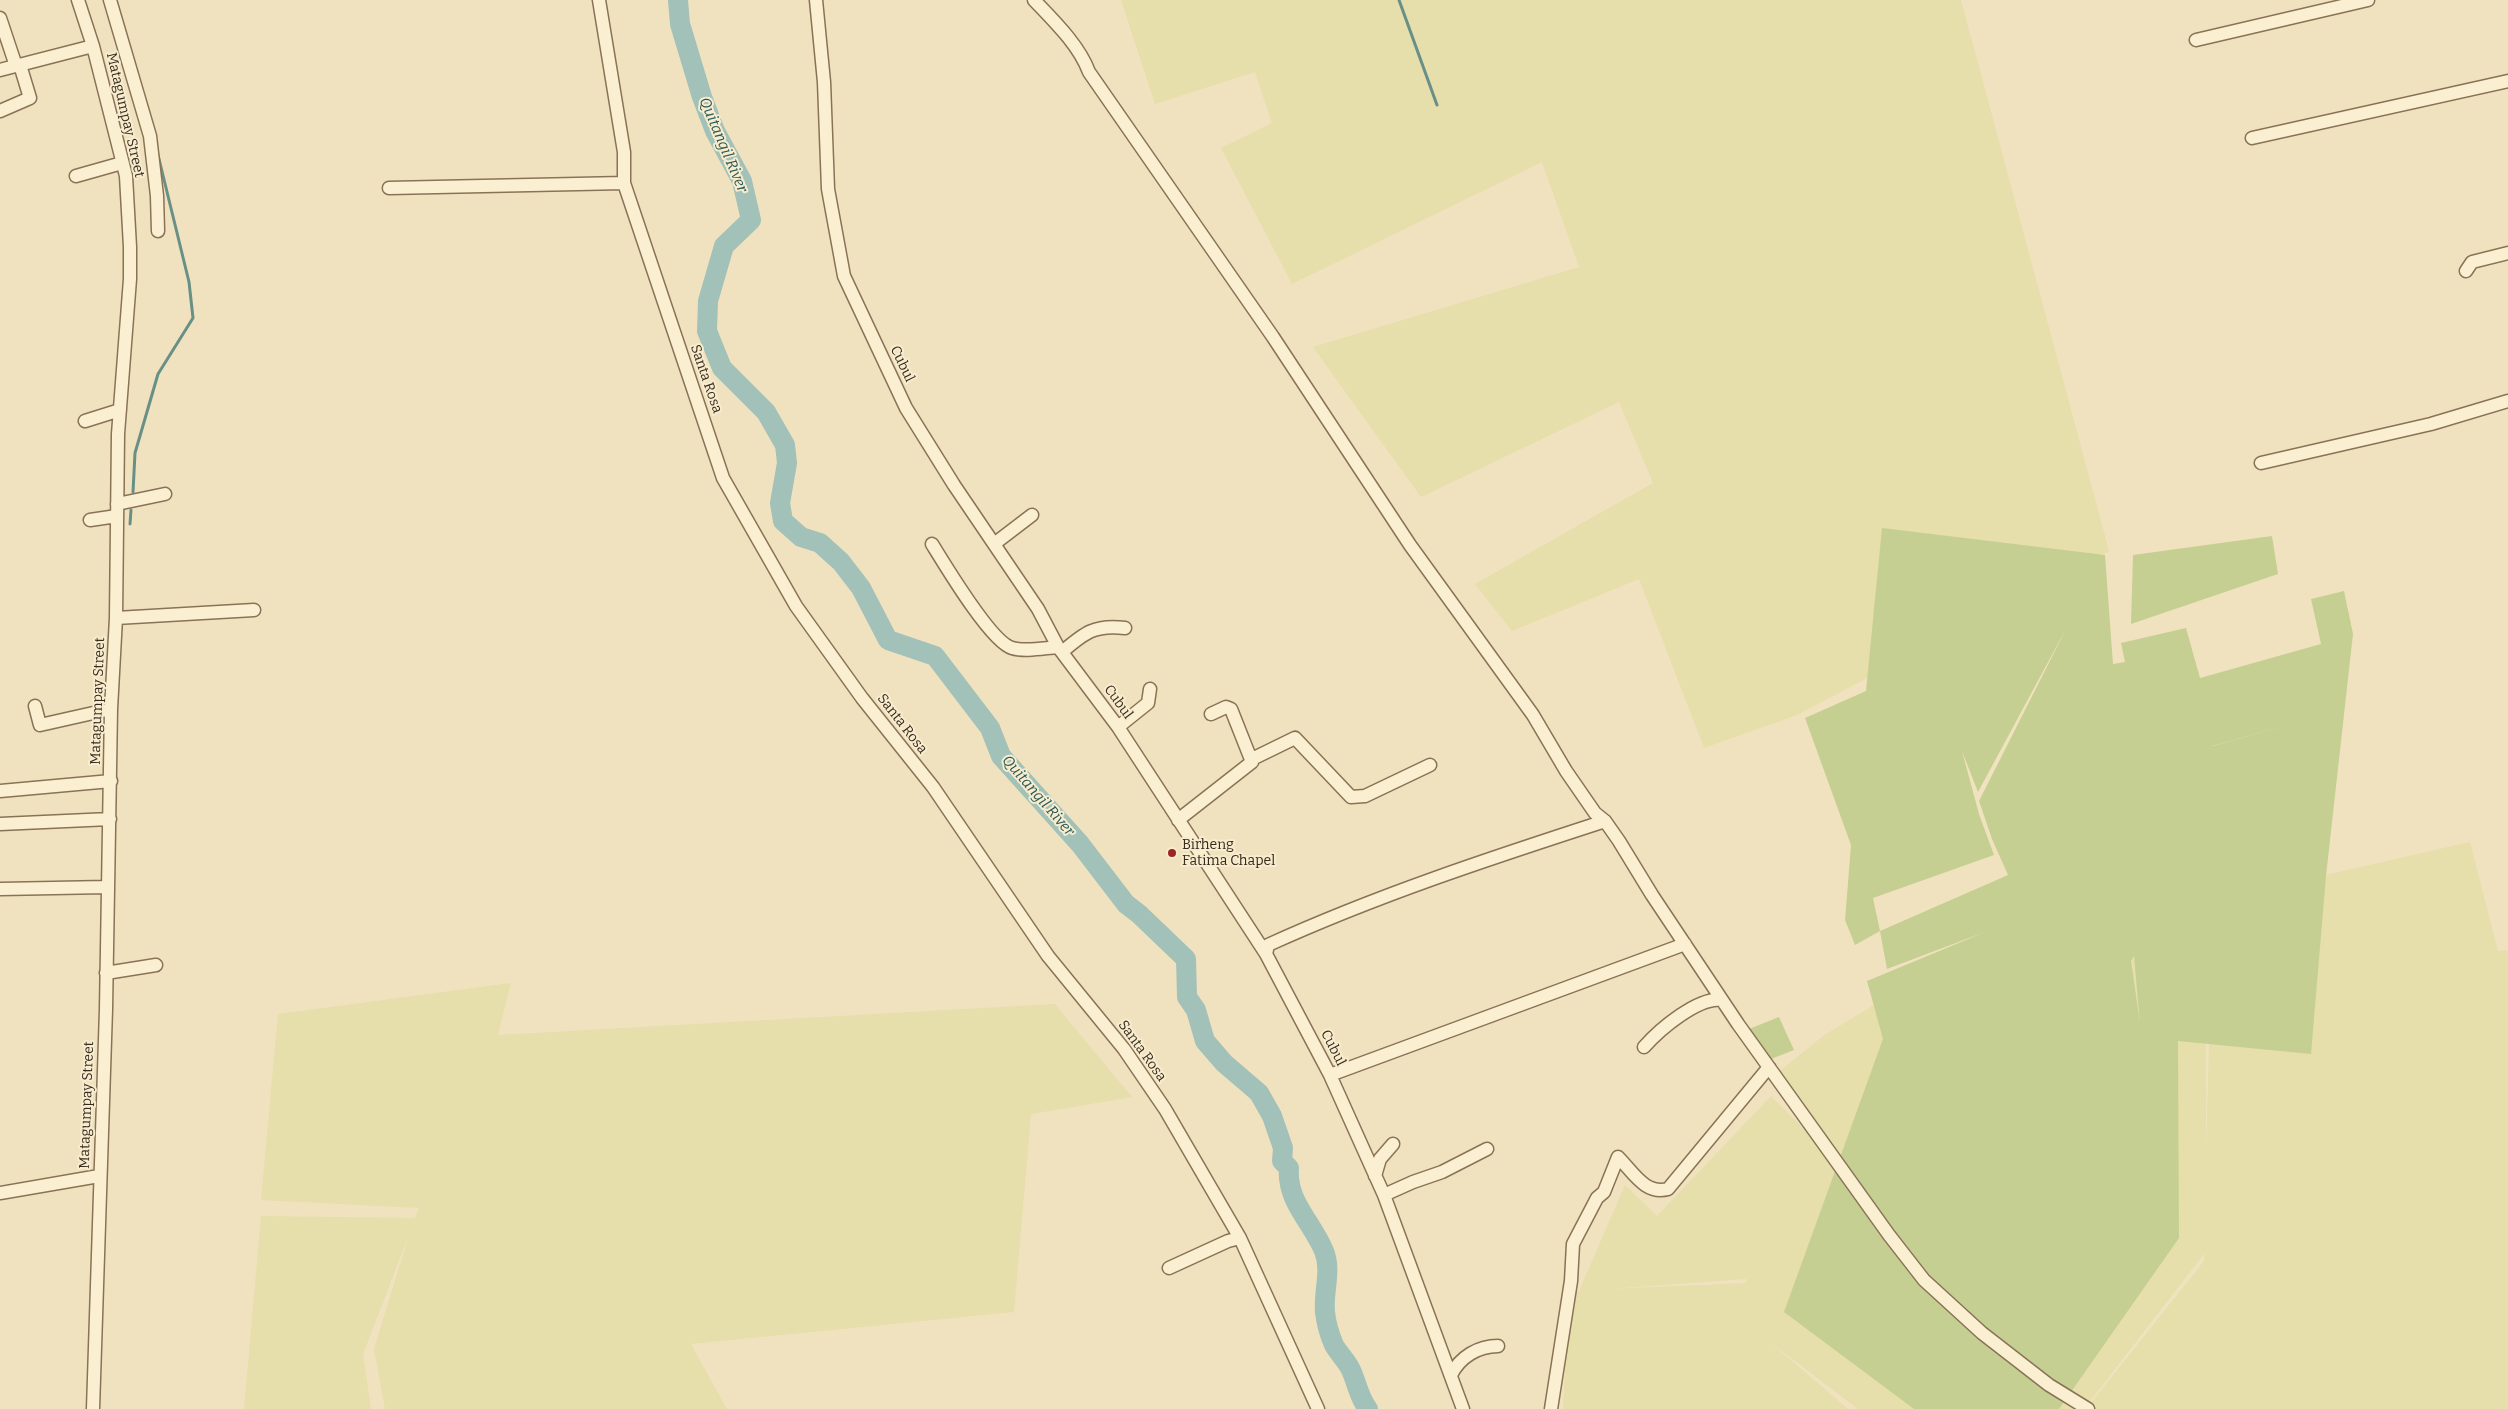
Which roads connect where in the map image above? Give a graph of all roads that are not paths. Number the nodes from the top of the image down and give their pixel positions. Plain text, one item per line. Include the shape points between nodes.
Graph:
1 (78, 0) edge
2 (110, 0) edge
3 (599, 0) edge
4 (816, 0) edge
5 (1034, 0) edge
6 (2368, 0) edge
7 (0, 18) edge
8 (2196, 40) dead end
9 (93, 46) junction
10 (18, 66) junction
11 (0, 70) edge
12 (2508, 81) edge
13 (0, 110) edge
14 (2252, 138) dead end
15 (122, 163) junction
16 (76, 176) dead end
17 (624, 183) junction
18 (389, 188) dead end
19 (158, 230) dead end
20 (2508, 253) edge
21 (2466, 271) dead end
22 (2508, 401) edge
23 (120, 410) junction
24 (85, 421) dead end
25 (2262, 463) dead end
26 (165, 494) dead end
27 (117, 510) junction
28 (1032, 515) dead end
29 (90, 520) dead end
30 (932, 544) dead end
31 (994, 544) junction
32 (254, 610) dead end
33 (116, 618) junction
34 (1125, 628) dead end
35 (1060, 649) junction
36 (1150, 689) dead end
37 (35, 706) dead end
38 (111, 709) junction
39 (1211, 714) dead end
40 (1118, 726) junction
41 (1252, 759) junction
42 (1430, 765) dead end
43 (111, 781) junction
44 (0, 790) edge
45 (110, 819) junction
46 (1178, 820) junction
47 (1605, 821) junction
48 (0, 824) edge
49 (0, 888) edge
50 (107, 888) junction
51 (1685, 944) junction
52 (1266, 954) junction
53 (156, 965) dead end
54 (106, 973) junction
55 (1722, 1000) junction
56 (1644, 1047) dead end
57 (1769, 1067) junction
58 (1330, 1075) junction
59 (1393, 1144) dead end
60 (1487, 1150) dead end
61 (99, 1176) junction
62 (1375, 1176) junction
63 (0, 1193) edge
64 (1384, 1195) junction
65 (1240, 1238) junction
66 (1170, 1268) dead end
67 (1498, 1346) dead end
68 (1451, 1375) junction
69 (93, 1409) edge
70 (1318, 1409) edge
71 (1463, 1409) edge
72 (1551, 1409) edge
73 (2088, 1409) edge

1 - 9 street, Matagumpay Street
2 - 19 street via 150,136
3 - 17 street, Santa Rosa via 624,152
4 - 31 street, Cubul via 824,82 828,189 844,276 906,408
5 - 47 street via 1086,62 1089,72 1273,337 1410,545 1533,715 1566,772 1595,813
6 - 8 street
7 - 10 street
9 - 10 street
9 - 15 street, Matagumpay Street
10 - 11 street
10 - 13 street via 30,98
12 - 14 street
15 - 16 street
15 - 23 street, Matagumpay Street via 129,216 130,279
17 - 18 street
17 - 65 street, Santa Rosa via 724,478 796,606 862,698 933,787 1048,956 1124,1048 1165,1109
20 - 21 street via 2472,262
22 - 25 street via 2431,424
23 - 24 street
23 - 27 street, Matagumpay Street
26 - 27 street
27 - 29 street
27 - 33 street, Matagumpay Street
28 - 31 street
30 - 35 street via 969,602 1001,643 1012,648
31 - 35 street, Cubul via 1038,609
32 - 33 street
33 - 38 street, Matagumpay Street
34 - 35 street via 1107,626 1087,631
35 - 40 street, Cubul
36 - 40 street via 1148,703
37 - 38 street via 40,725
38 - 43 street, Matagumpay Street
39 - 41 street via 1226,707 1231,709
40 - 46 street, Cubul
41 - 42 street via 1295,738 1351,797 1357,798
41 - 46 street via 1248,767
43 - 44 street
43 - 45 street, Matagumpay Street
45 - 48 street
45 - 50 street, Matagumpay Street
46 - 52 street, Cubul
47 - 51 street
47 - 52 street via 1436,876 1348,909 1268,945
49 - 50 street
50 - 54 street, Matagumpay Street
51 - 55 street
51 - 58 street
52 - 58 street, Cubul
53 - 54 street
54 - 61 street, Matagumpay Street
55 - 56 street via 1712,998 1686,1012
55 - 57 street
57 - 72 street via 1668,1189 1658,1192 1648,1188 1618,1157 1604,1192 1597,1198 1573,1244 1571,1282
57 - 73 street via 1888,1236 1924,1280 2009,1355
58 - 62 street, Cubul
59 - 62 street via 1380,1159
60 - 64 street
61 - 63 street
61 - 69 street, Matagumpay Street
62 - 64 street, Cubul
64 - 68 street, Cubul
65 - 66 street
65 - 70 street, Santa Rosa
67 - 68 street via 1457,1362
68 - 71 street, Cubul

